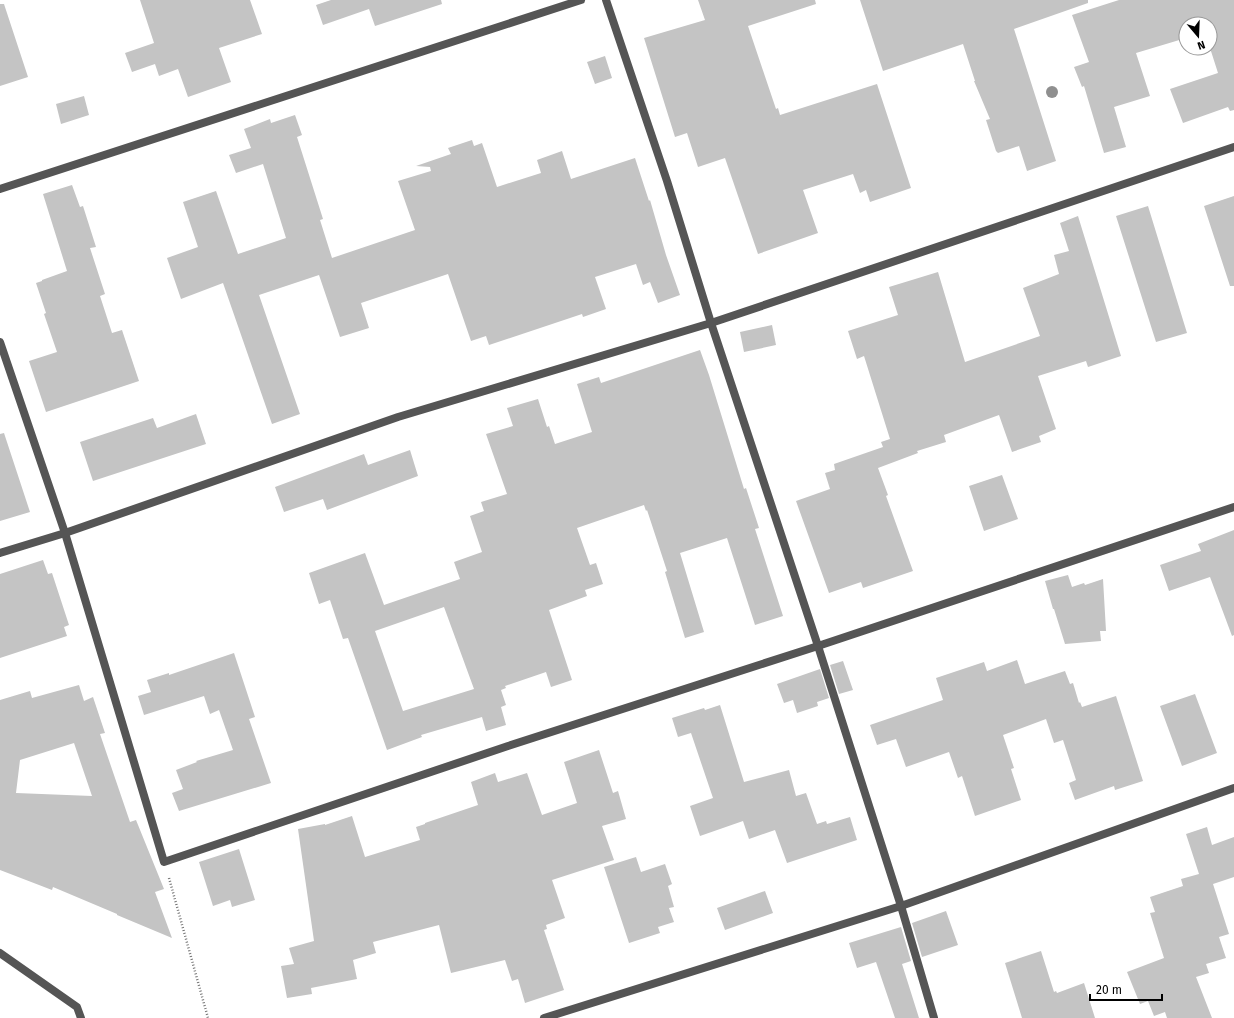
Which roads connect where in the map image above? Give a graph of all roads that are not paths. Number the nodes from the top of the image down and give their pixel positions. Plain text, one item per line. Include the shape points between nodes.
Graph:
1 (582, 0) edge
2 (606, 0) edge
3 (1234, 147) edge
4 (0, 189) edge
5 (711, 324) junction
6 (0, 342) edge
7 (1234, 507) edge
8 (65, 533) junction
9 (0, 553) edge
10 (818, 646) junction
11 (1234, 788) edge
12 (901, 906) junction
13 (0, 953) edge
14 (81, 1018) edge
15 (544, 1018) edge
16 (934, 1018) edge

1 - 4 street
2 - 5 street via 667,181
3 - 5 street
5 - 8 street via 398,417
5 - 10 street
6 - 8 street
7 - 10 street
8 - 9 street
8 - 10 street via 164,862 508,746
10 - 12 street
11 - 12 street
12 - 15 street
12 - 16 street
13 - 14 street via 77,1007

